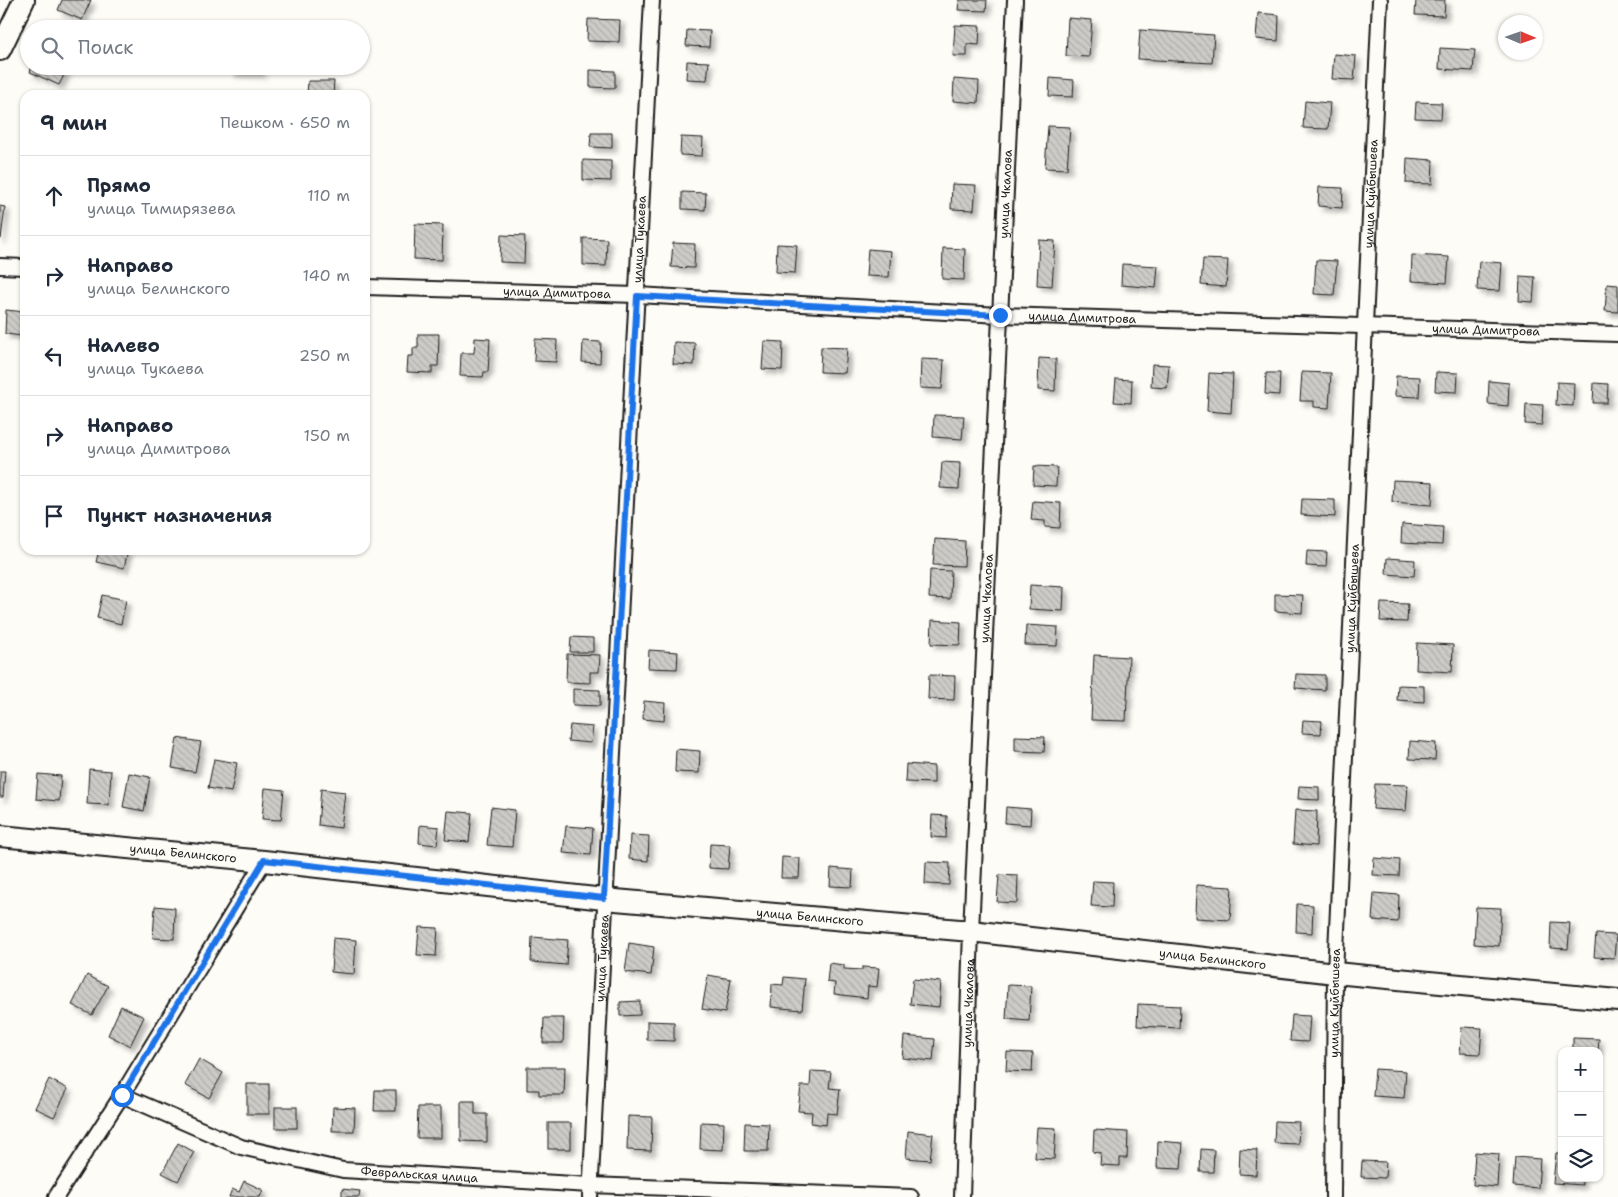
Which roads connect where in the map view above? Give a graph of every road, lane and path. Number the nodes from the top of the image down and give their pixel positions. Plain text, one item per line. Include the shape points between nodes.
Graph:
1 (24, 0) edge
2 (652, 0) edge
3 (1015, 0) edge
4 (1380, 0) edge
5 (0, 50) edge
6 (0, 266) edge
7 (20, 267) edge
8 (370, 287) edge
9 (637, 296) junction
10 (1000, 315) junction
11 (1366, 326) junction
12 (1618, 334) edge
13 (0, 836) edge
14 (264, 860) junction
15 (604, 898) junction
16 (971, 931) junction
17 (1335, 973) junction
18 (1618, 1000) edge
19 (122, 1095) junction
20 (590, 1191) edge
21 (56, 1197) edge
22 (911, 1197) edge
23 (962, 1197) edge
24 (1333, 1197) edge

1 - 5 street
2 - 9 street, улица Тукаева
3 - 10 street, улица Чкалова
4 - 11 street, улица Куйбышева
6 - 7 street
8 - 9 street, улица Димитрова
9 - 10 street, улица Димитрова
9 - 15 street, улица Тукаева
10 - 11 street, улица Димитрова
10 - 16 street, улица Чкалова
11 - 12 street, улица Димитрова
11 - 17 street, улица Куйбышева
13 - 14 street, улица Белинского
14 - 15 street, улица Белинского
14 - 19 street
15 - 16 street, улица Белинского
15 - 20 street, улица Тукаева
16 - 17 street, улица Белинского
16 - 23 street, улица Чкалова
17 - 18 street, улица Белинского
17 - 24 street, улица Куйбышева
19 - 20 street, Февральская улица via 241,1147 343,1170
19 - 21 street
20 - 22 street, Февральская улица

